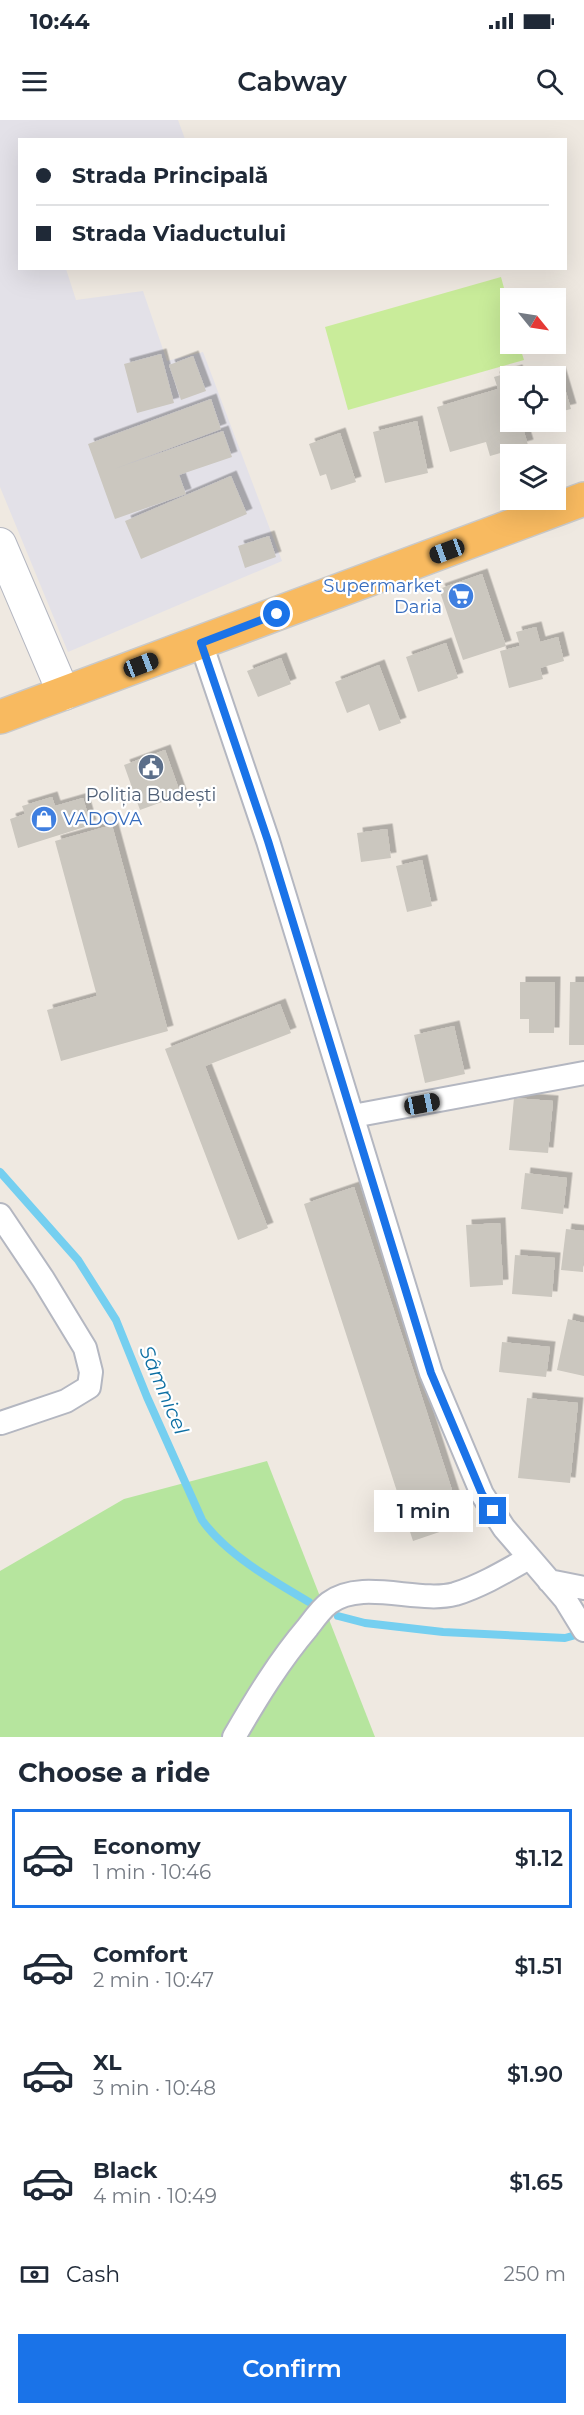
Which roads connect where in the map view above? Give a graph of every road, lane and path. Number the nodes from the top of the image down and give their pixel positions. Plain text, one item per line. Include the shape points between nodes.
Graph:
1 (584, 499) edge
2 (0, 544) edge
3 (201, 643) junction
4 (64, 694) junction
5 (0, 717) edge
6 (584, 1073) edge
7 (353, 1116) junction
8 (0, 1215) edge
9 (1, 1423) edge
10 (530, 1558) junction
11 (549, 1581) junction
12 (584, 1588) edge
13 (582, 1625) edge
14 (234, 1737) edge

1 - 3 highway
2 - 4 main road
3 - 4 highway
3 - 7 street via 268,841
4 - 5 highway
6 - 7 street
7 - 10 street via 431,1373 453,1430 482,1494
8 - 9 street via 85,1348 91,1372 89,1387 66,1401
10 - 11 street
10 - 14 street via 454,1594 365,1592 329,1603 290,1648
11 - 12 street
11 - 13 street

